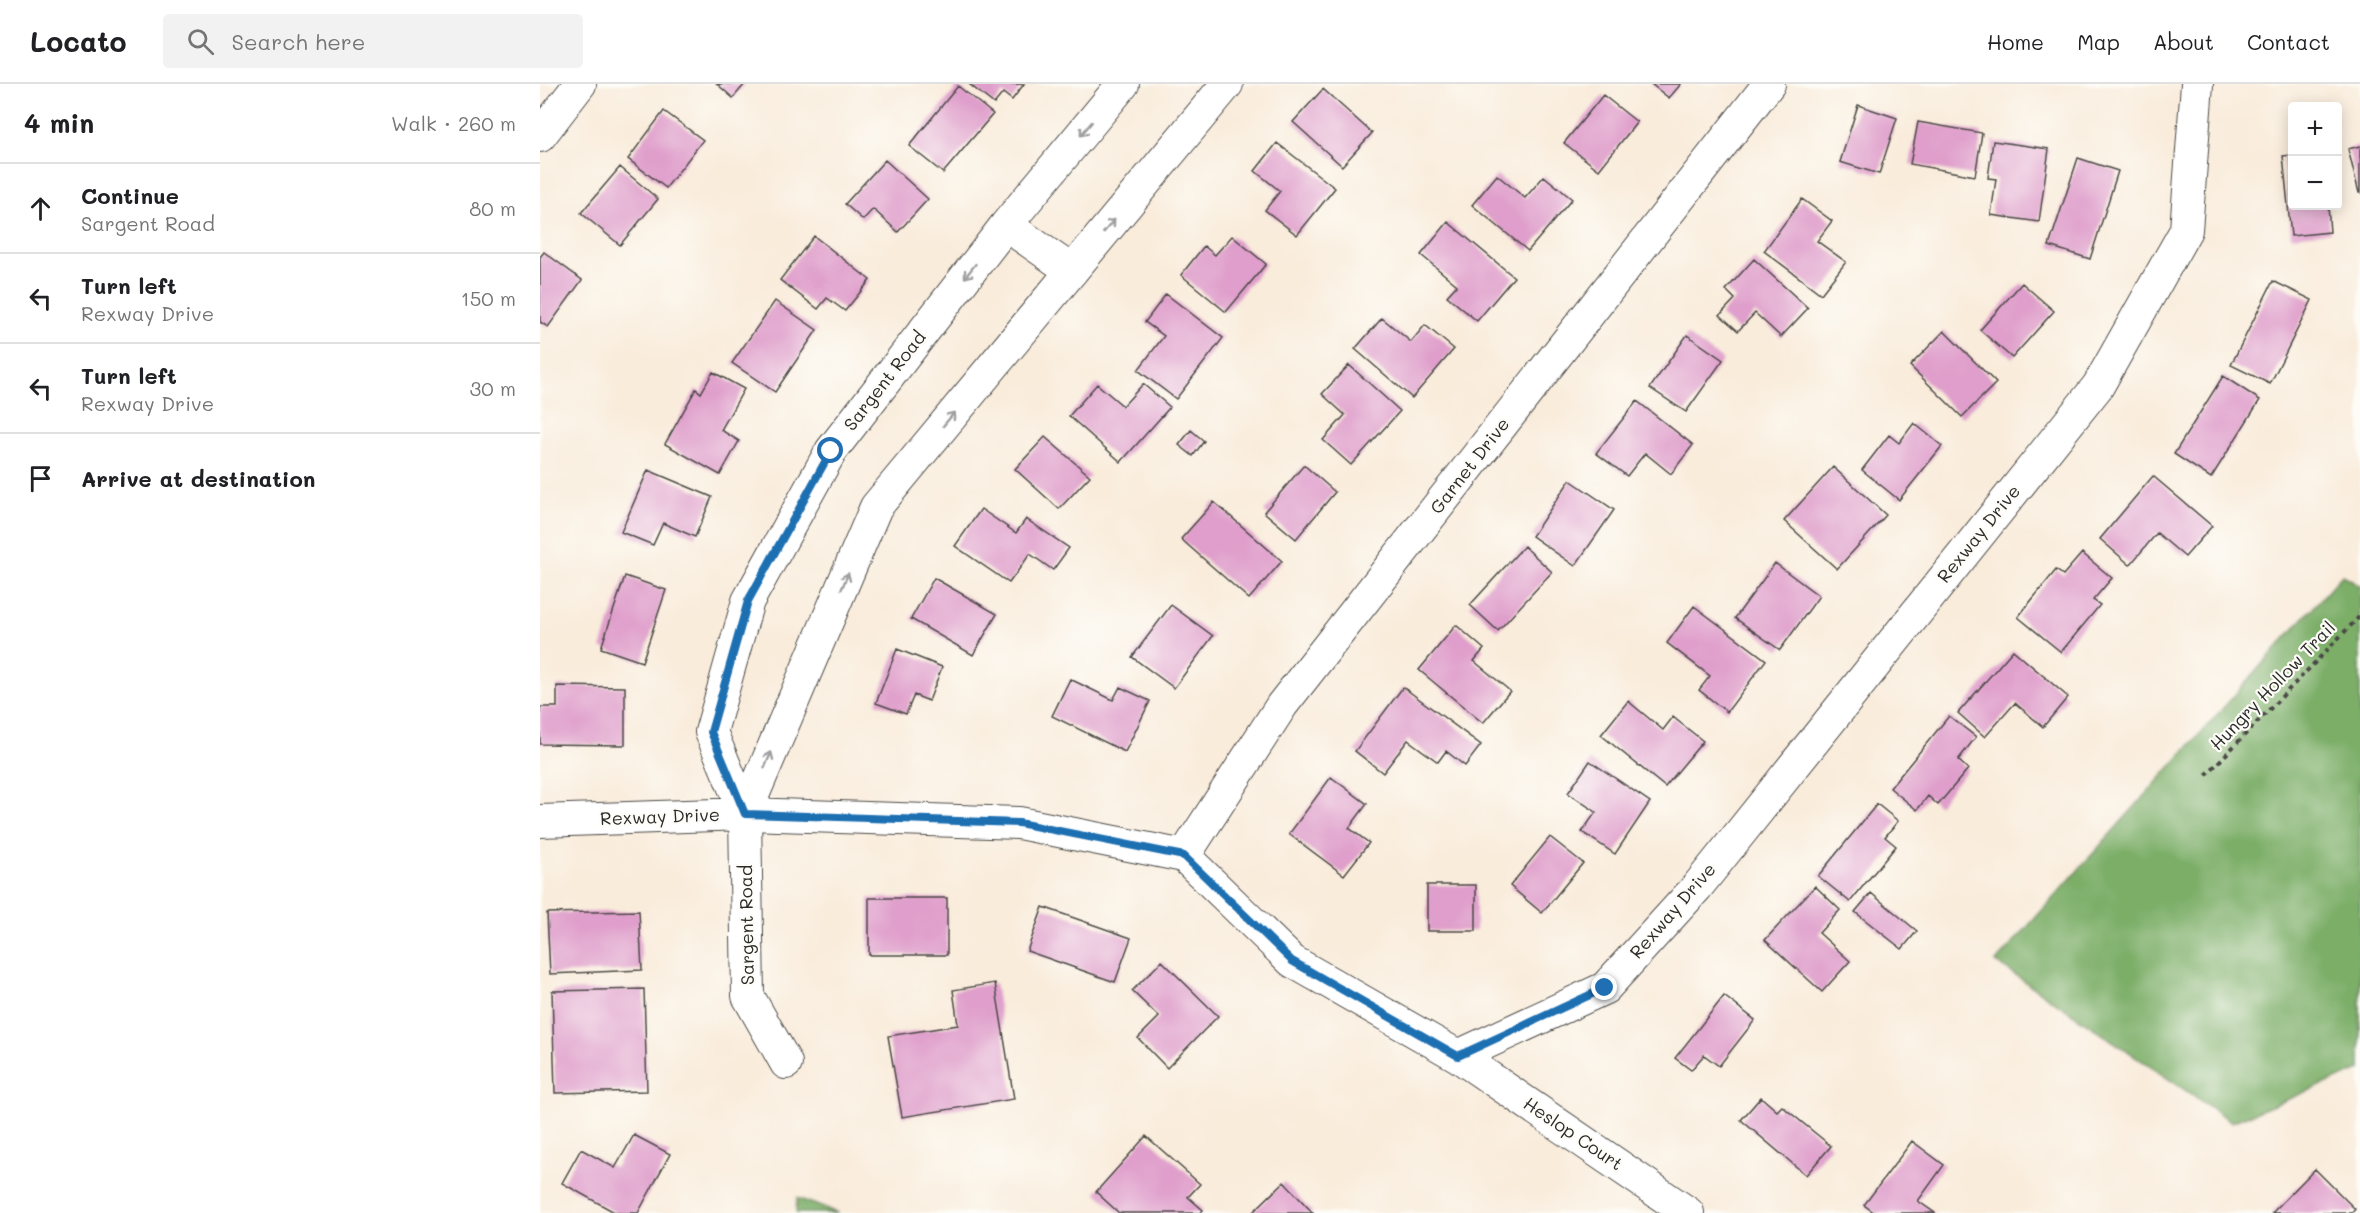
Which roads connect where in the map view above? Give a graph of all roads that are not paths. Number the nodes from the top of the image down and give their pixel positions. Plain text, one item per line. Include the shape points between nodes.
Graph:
1 (580, 84) edge
2 (1123, 84) edge
3 (1227, 84) edge
4 (1769, 84) edge
5 (2197, 84) edge
6 (540, 136) edge
7 (1006, 225) junction
8 (1072, 271) junction
9 (745, 814) junction
10 (540, 821) edge
11 (1184, 856) junction
12 (1458, 1056) junction
13 (786, 1062) dead end
14 (1688, 1213) edge

1 - 6 street
2 -> 7 street, Sargent Road
8 -> 3 street, Sargent Road
4 - 11 street, Garnet Drive via 1282,705
5 - 12 street, Rexway Drive via 2186,230 2098,386 1696,887 1605,988
7 - 8 street
7 -> 9 street, Sargent Road via 831,451 748,601 711,732
9 -> 8 street, Sargent Road via 876,507
9 - 10 street, Rexway Drive
9 - 11 street, Rexway Drive via 1019,823
9 - 13 street, Sargent Road via 748,996
11 - 12 street via 1292,961
12 - 14 street, Heslop Court

